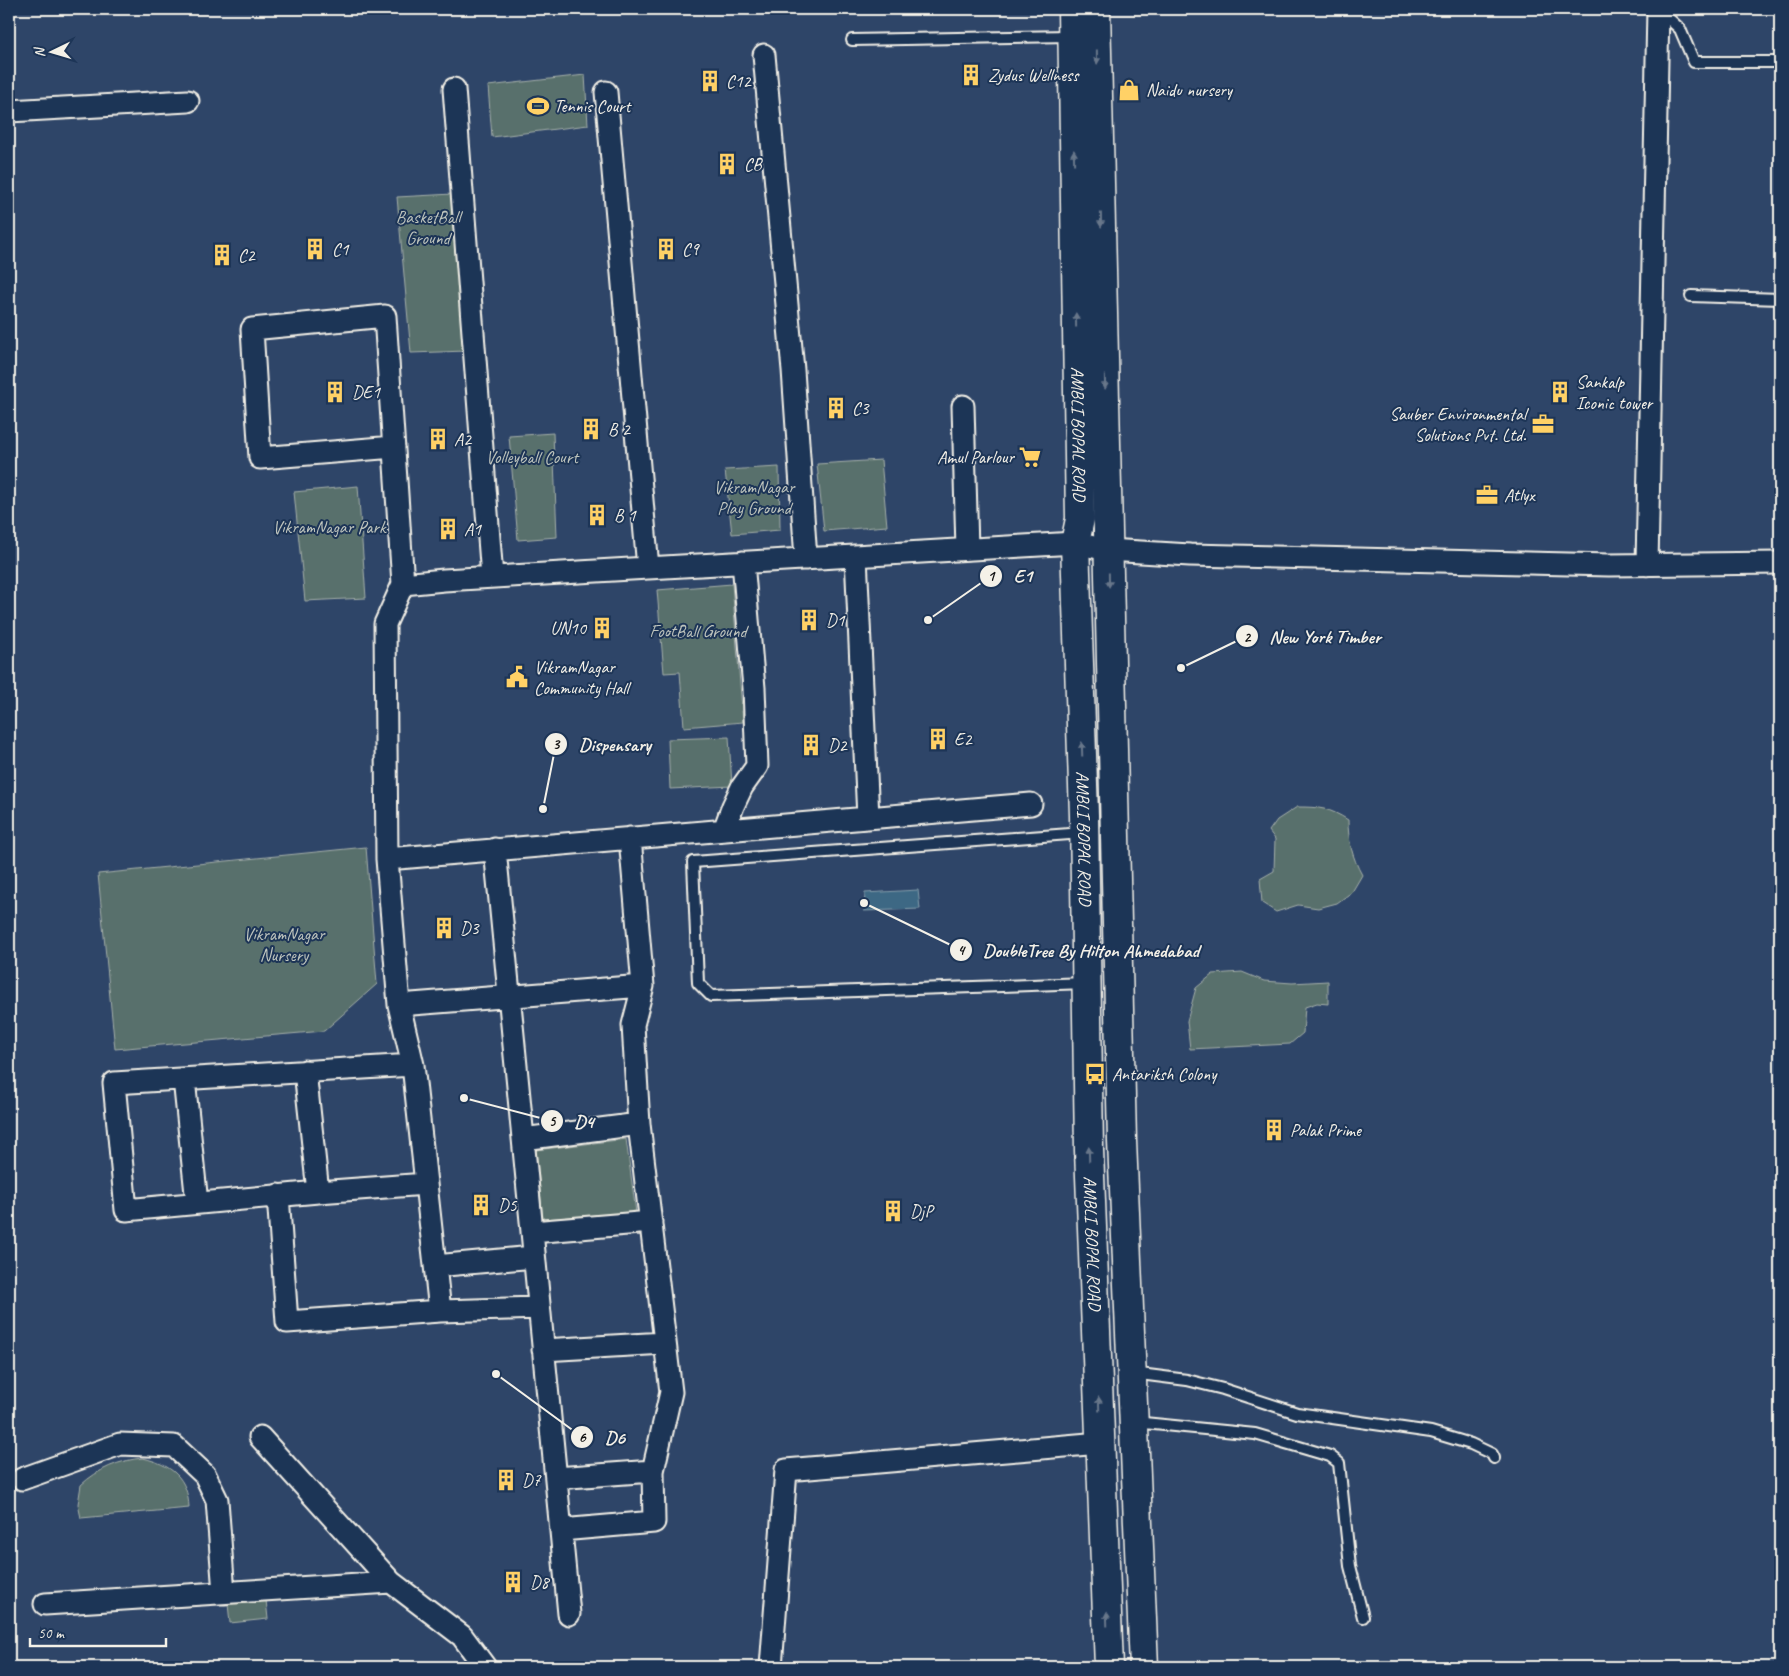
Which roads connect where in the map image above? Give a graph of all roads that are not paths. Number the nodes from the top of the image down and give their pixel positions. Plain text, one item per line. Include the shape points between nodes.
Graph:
1 (1072, 9) edge
2 (1096, 9) edge
3 (1658, 9) edge
4 (1072, 36) junction
5 (852, 40) dead end
6 (764, 56) dead end
7 (1780, 62) edge
8 (454, 89) dead end
9 (606, 92) dead end
10 (188, 101) dead end
11 (9, 111) edge
12 (1691, 296) dead end
13 (1780, 299) edge
14 (963, 406) dead end
15 (394, 446) junction
16 (1075, 543) junction
17 (967, 549) junction
18 (1108, 550) junction
19 (856, 556) junction
20 (806, 559) junction
21 (743, 562) junction
22 (1780, 563) edge
23 (1646, 565) junction
24 (648, 568) junction
25 (492, 577) junction
26 (403, 584) junction
27 (1031, 804) dead end
28 (868, 818) junction
29 (724, 830) junction
30 (1084, 833) junction
31 (630, 838) junction
32 (495, 849) junction
33 (387, 859) junction
34 (1086, 983) junction
35 (644, 986) junction
36 (509, 996) junction
37 (399, 1005) junction
38 (413, 1065) junction
39 (305, 1071) junction
40 (184, 1079) junction
41 (639, 1124) junction
42 (523, 1139) junction
43 (426, 1184) junction
44 (318, 1192) junction
45 (278, 1195) junction
46 (197, 1203) junction
47 (651, 1222) junction
48 (532, 1232) junction
49 (534, 1257) junction
50 (435, 1266) junction
51 (539, 1308) junction
52 (440, 1311) junction
53 (665, 1343) junction
54 (543, 1350) junction
55 (1131, 1372) junction
56 (1133, 1422) junction
57 (260, 1437) dead end
58 (1100, 1443) junction
59 (1494, 1458) dead end
60 (653, 1471) junction
61 (556, 1478) junction
62 (22, 1479) dead end
63 (561, 1530) junction
64 (391, 1582) junction
65 (224, 1593) junction
66 (45, 1604) dead end
67 (569, 1614) dead end
68 (1363, 1617) dead end
69 (485, 1667) edge
70 (771, 1667) edge
71 (1109, 1667) edge
72 (1144, 1667) edge

1 - 4 street, AMBLI BOPAL ROAD
2 -> 18 street, AMBLI BOPAL ROAD
3 - 7 lane via 1680,29 1694,62
3 - 23 street
4 - 5 lane
16 -> 4 street, AMBLI BOPAL ROAD via 1080,519
6 - 20 street
8 - 25 street
9 - 24 street
10 - 11 street
12 - 13 lane
14 - 17 street
15 - 15 street via 386,316 252,330 260,458
15 - 26 street
16 - 17 street
16 - 18 street
30 -> 16 street, AMBLI BOPAL ROAD
17 - 19 street
18 - 23 street via 1190,555
18 -> 55 street, AMBLI BOPAL ROAD via 1122,1141
19 - 20 street
19 - 28 street
20 - 21 street
21 - 24 street
21 - 29 street via 757,766 742,787
22 - 23 street
24 - 25 street
25 - 26 street
26 - 33 street via 385,624
27 - 28 street
28 - 29 street
29 - 31 street
30 - 34 street, AMBLI BOPAL ROAD
30 - 34 lane via 693,862 698,982 711,996
31 - 32 street
31 - 35 street
32 - 33 street
32 - 36 street
33 - 37 street
58 -> 34 street, AMBLI BOPAL ROAD
35 - 36 street
35 - 41 street via 633,1025
36 - 37 street
36 - 42 street
37 - 38 street
38 - 39 street
38 - 43 street
39 - 40 street
39 - 44 street
40 - 46 street
40 - 46 street via 114,1083 126,1210
41 - 42 street
41 - 47 street
42 - 48 street
43 - 44 street
43 - 50 street
44 - 45 street
45 - 46 street
45 - 52 street via 288,1322
47 - 48 street
47 - 53 street
48 - 49 street
49 - 50 street
49 - 51 street
50 - 52 street
51 - 52 street
51 - 54 street
53 - 54 street
53 - 60 street via 671,1392
54 - 61 street
55 - 56 street, AMBLI BOPAL ROAD
55 - 59 lane via 1205,1384 1297,1413 1431,1432 1471,1444
56 - 68 lane via 1255,1434 1330,1456 1339,1463 1350,1566
56 - 72 street, AMBLI BOPAL ROAD
57 - 64 street
58 - 70 street via 786,1470
71 -> 58 street, AMBLI BOPAL ROAD
60 - 61 street
60 - 63 street via 654,1522
61 - 63 street
62 - 65 street via 120,1444 174,1446 205,1475 217,1500
63 - 67 street
64 - 65 street
64 - 69 street via 462,1636
65 - 66 street

